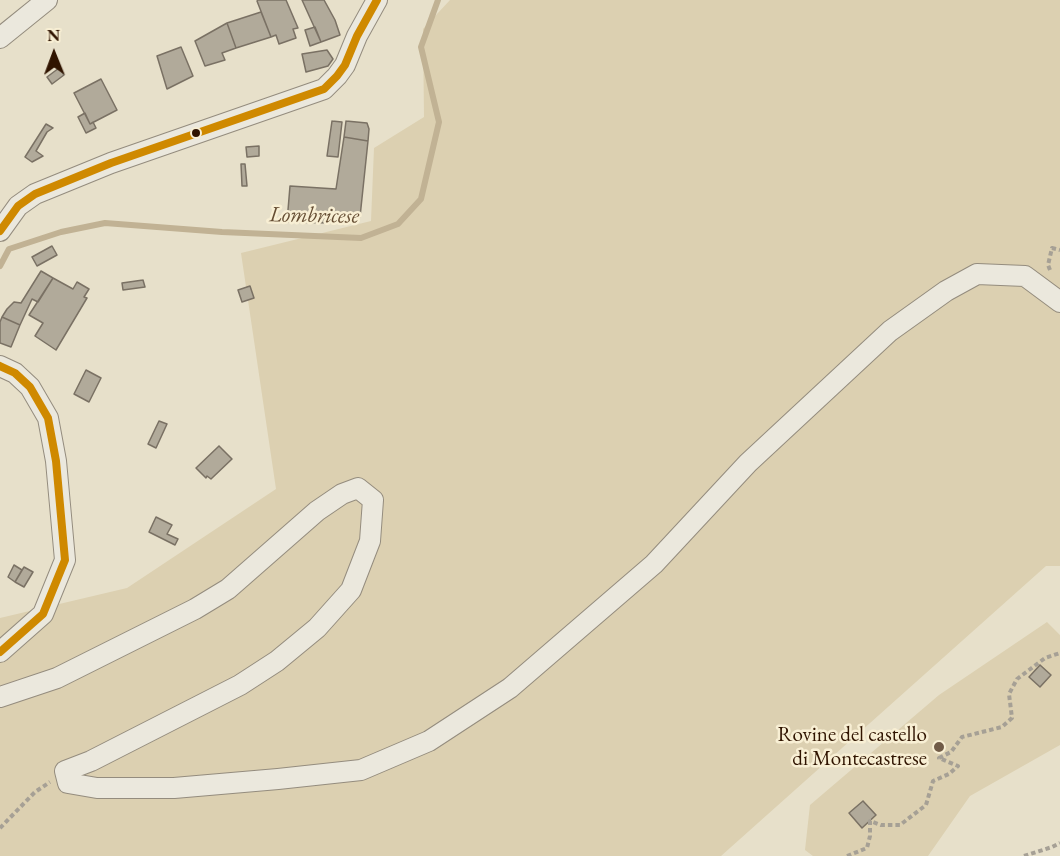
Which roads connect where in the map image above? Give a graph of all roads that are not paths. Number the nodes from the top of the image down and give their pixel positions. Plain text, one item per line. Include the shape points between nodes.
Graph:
1 (46, 0) edge
2 (377, 0) edge
3 (0, 38) edge
4 (0, 231) edge
5 (1060, 302) edge
6 (0, 366) edge
7 (0, 652) edge
8 (0, 697) edge

1 - 3 street
2 - 4 street via 345,65 324,89 111,163 35,194 18,206
5 - 8 street via 1025,276 977,274 946,291 890,331 748,463 654,564 510,688 429,741 361,770 185,787 97,788 68,783 65,771 240,685 317,628 351,590 370,541 374,500 358,488 317,511 228,589 195,609 57,678
6 - 7 street via 30,387 48,418 65,561 43,614

